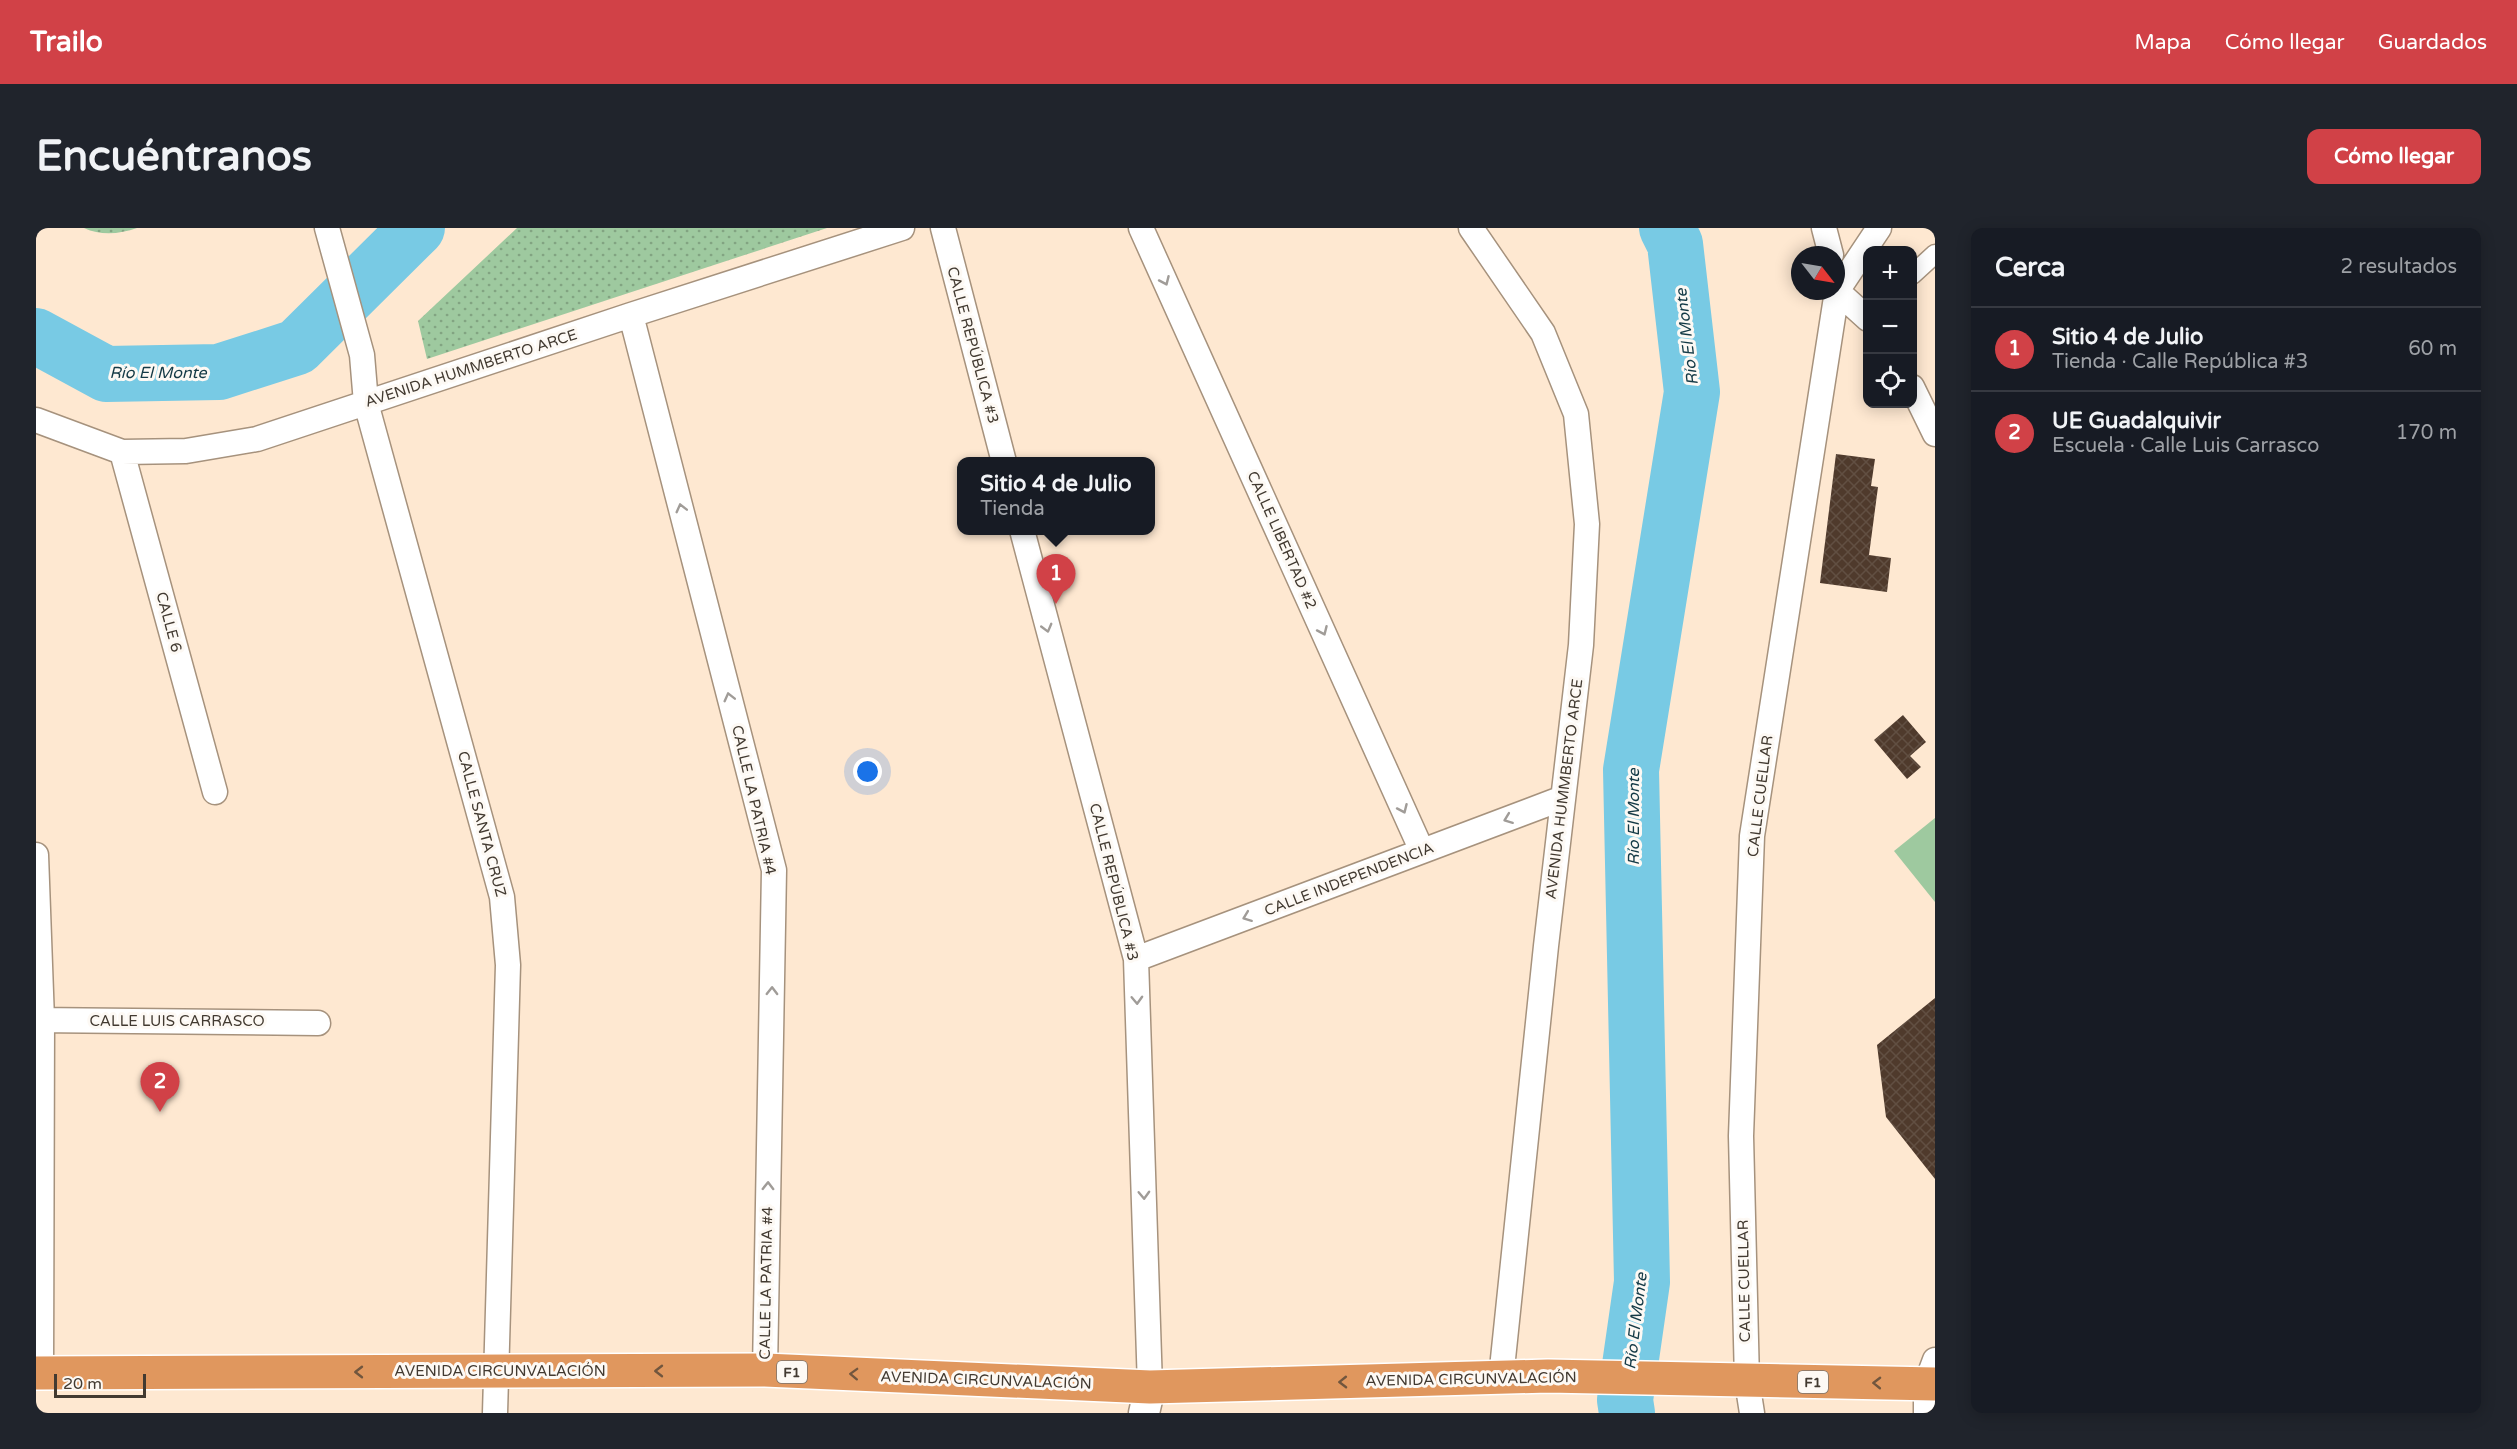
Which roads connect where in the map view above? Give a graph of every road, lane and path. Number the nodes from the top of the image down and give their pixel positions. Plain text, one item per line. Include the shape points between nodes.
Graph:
1 (327, 228) edge
2 (902, 228) edge
3 (943, 228) edge
4 (1141, 228) edge
5 (1471, 228) edge
6 (1824, 228) edge
7 (1879, 228) edge
8 (1829, 246) edge
9 (1935, 254) edge
10 (1917, 270) edge
11 (1845, 276) edge
12 (1845, 297) edge
13 (1834, 300) edge
14 (1863, 314) edge
15 (631, 315) junction
16 (1917, 397) edge
17 (366, 403) junction
18 (36, 420) edge
19 (1935, 434) edge
20 (122, 452) junction
21 (1003, 457) edge
22 (1023, 535) edge
23 (215, 792) dead end
24 (1563, 798) junction
25 (1422, 851) junction
26 (36, 855) edge
27 (1136, 959) junction
28 (39, 1020) edge
29 (318, 1023) dead end
30 (765, 1370) junction
31 (495, 1371) junction
32 (38, 1373) edge
33 (1501, 1378) junction
34 (1747, 1382) junction
35 (1930, 1385) edge
36 (1147, 1400) edge
37 (495, 1413) edge
38 (1752, 1413) edge

1 - 17 street, CALLE SANTA CRUZ via 362,356
2 - 15 street, AVENIDA HUMMBERTO ARCE
3 - 21 street, CALLE REPÚBLICA #3
4 -> 25 street, CALLE LIBERTAD #2
5 - 24 street, AVENIDA HUMMBERTO ARCE via 1544,333 1576,414 1587,524 1581,645
6 - 8 street
7 - 11 street, CALLE CUELLAR
9 - 10 street
12 - 14 street
13 - 34 street, CALLE CUELLAR via 1752,836 1741,1136
15 - 17 street, AVENIDA HUMMBERTO ARCE
30 -> 15 street, CALLE LA PATRIA #4 via 774,870
16 - 19 street
17 - 20 street, AVENIDA HUMMBERTO ARCE via 257,439 186,452
17 - 31 street, CALLE SANTA CRUZ via 502,897 508,965
18 - 20 street, AVENIDA HUMMBERTO ARCE
20 - 23 street, CALLE 6
22 -> 27 street, CALLE REPÚBLICA #3
24 -> 25 street, CALLE INDEPENDENCIA
24 - 33 street, AVENIDA HUMMBERTO ARCE
25 -> 27 street, CALLE INDEPENDENCIA
26 - 28 street
27 -> 36 street, CALLE REPÚBLICA #3
28 - 29 street, CALLE LUIS CARRASCO
28 - 32 street
30 -> 31 highway, AVENIDA CIRCUNVALACIÓN / F1
36 -> 30 highway, AVENIDA CIRCUNVALACIÓN / F1
31 -> 32 highway, AVENIDA CIRCUNVALACIÓN / F1
31 - 37 street, CALLE SANTA CRUZ
33 - 34 highway, AVENIDA CIRCUNVALACIÓN / F1
33 -> 36 highway, AVENIDA CIRCUNVALACIÓN / F1
35 -> 34 highway, AVENIDA CIRCUNVALACIÓN / F1
34 - 38 street, CALLE CUELLAR

